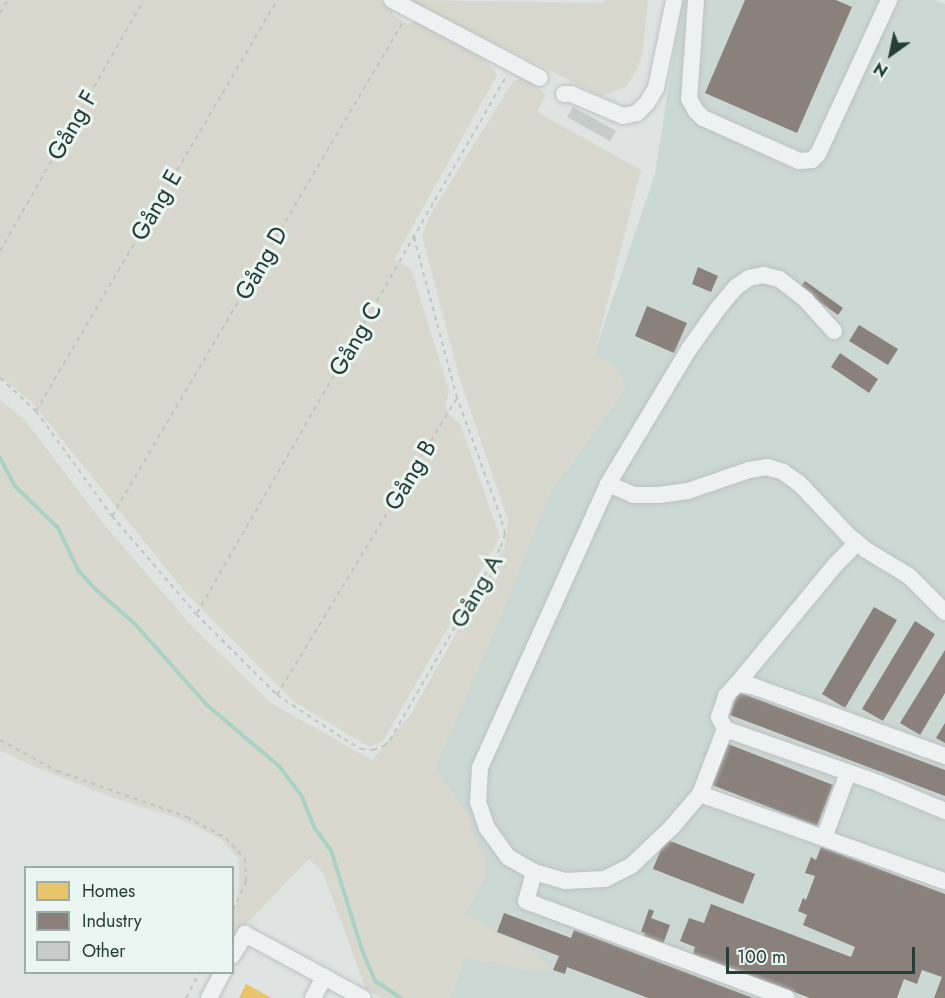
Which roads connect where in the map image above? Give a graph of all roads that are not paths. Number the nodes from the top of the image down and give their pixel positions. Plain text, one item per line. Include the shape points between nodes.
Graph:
1 (392, 0) edge
2 (674, 0) edge
3 (696, 0) edge
4 (883, 2) edge
5 (540, 78) dead end
6 (564, 94) dead end
7 (834, 331) dead end
8 (608, 484) junction
9 (857, 543) junction
10 (945, 612) edge
11 (737, 684) junction
12 (725, 729) junction
13 (945, 756) edge
14 (848, 773) junction
15 (700, 794) junction
16 (945, 811) edge
17 (824, 838) junction
18 (534, 872) junction
19 (945, 881) edge
20 (234, 953) edge
21 (222, 974) edge
22 (324, 977) junction
23 (209, 998) edge
24 (313, 998) edge
25 (363, 998) edge
26 (787, 998) edge

1 - 5 street
2 - 6 street via 656,88 637,113 623,116
3 - 4 street via 689,99 696,111 703,118 799,161 812,160 818,154
7 - 8 street via 805,299 779,279 763,275 749,278 736,287 689,349
8 - 9 street via 634,495 659,495 688,491 766,467 799,483
8 - 18 street via 480,767 478,802 487,828 508,857
9 - 10 street via 909,576
9 - 11 street
11 - 12 street via 726,696 719,717
11 - 13 street via 753,686
12 - 14 street
12 - 15 street
14 - 16 street
14 - 17 street
15 - 17 street
15 - 18 street via 631,866 605,879 565,881
17 - 19 street
18 - 26 street via 526,901
20 - 22 street via 245,934
21 - 23 street
22 - 24 street
22 - 25 street

